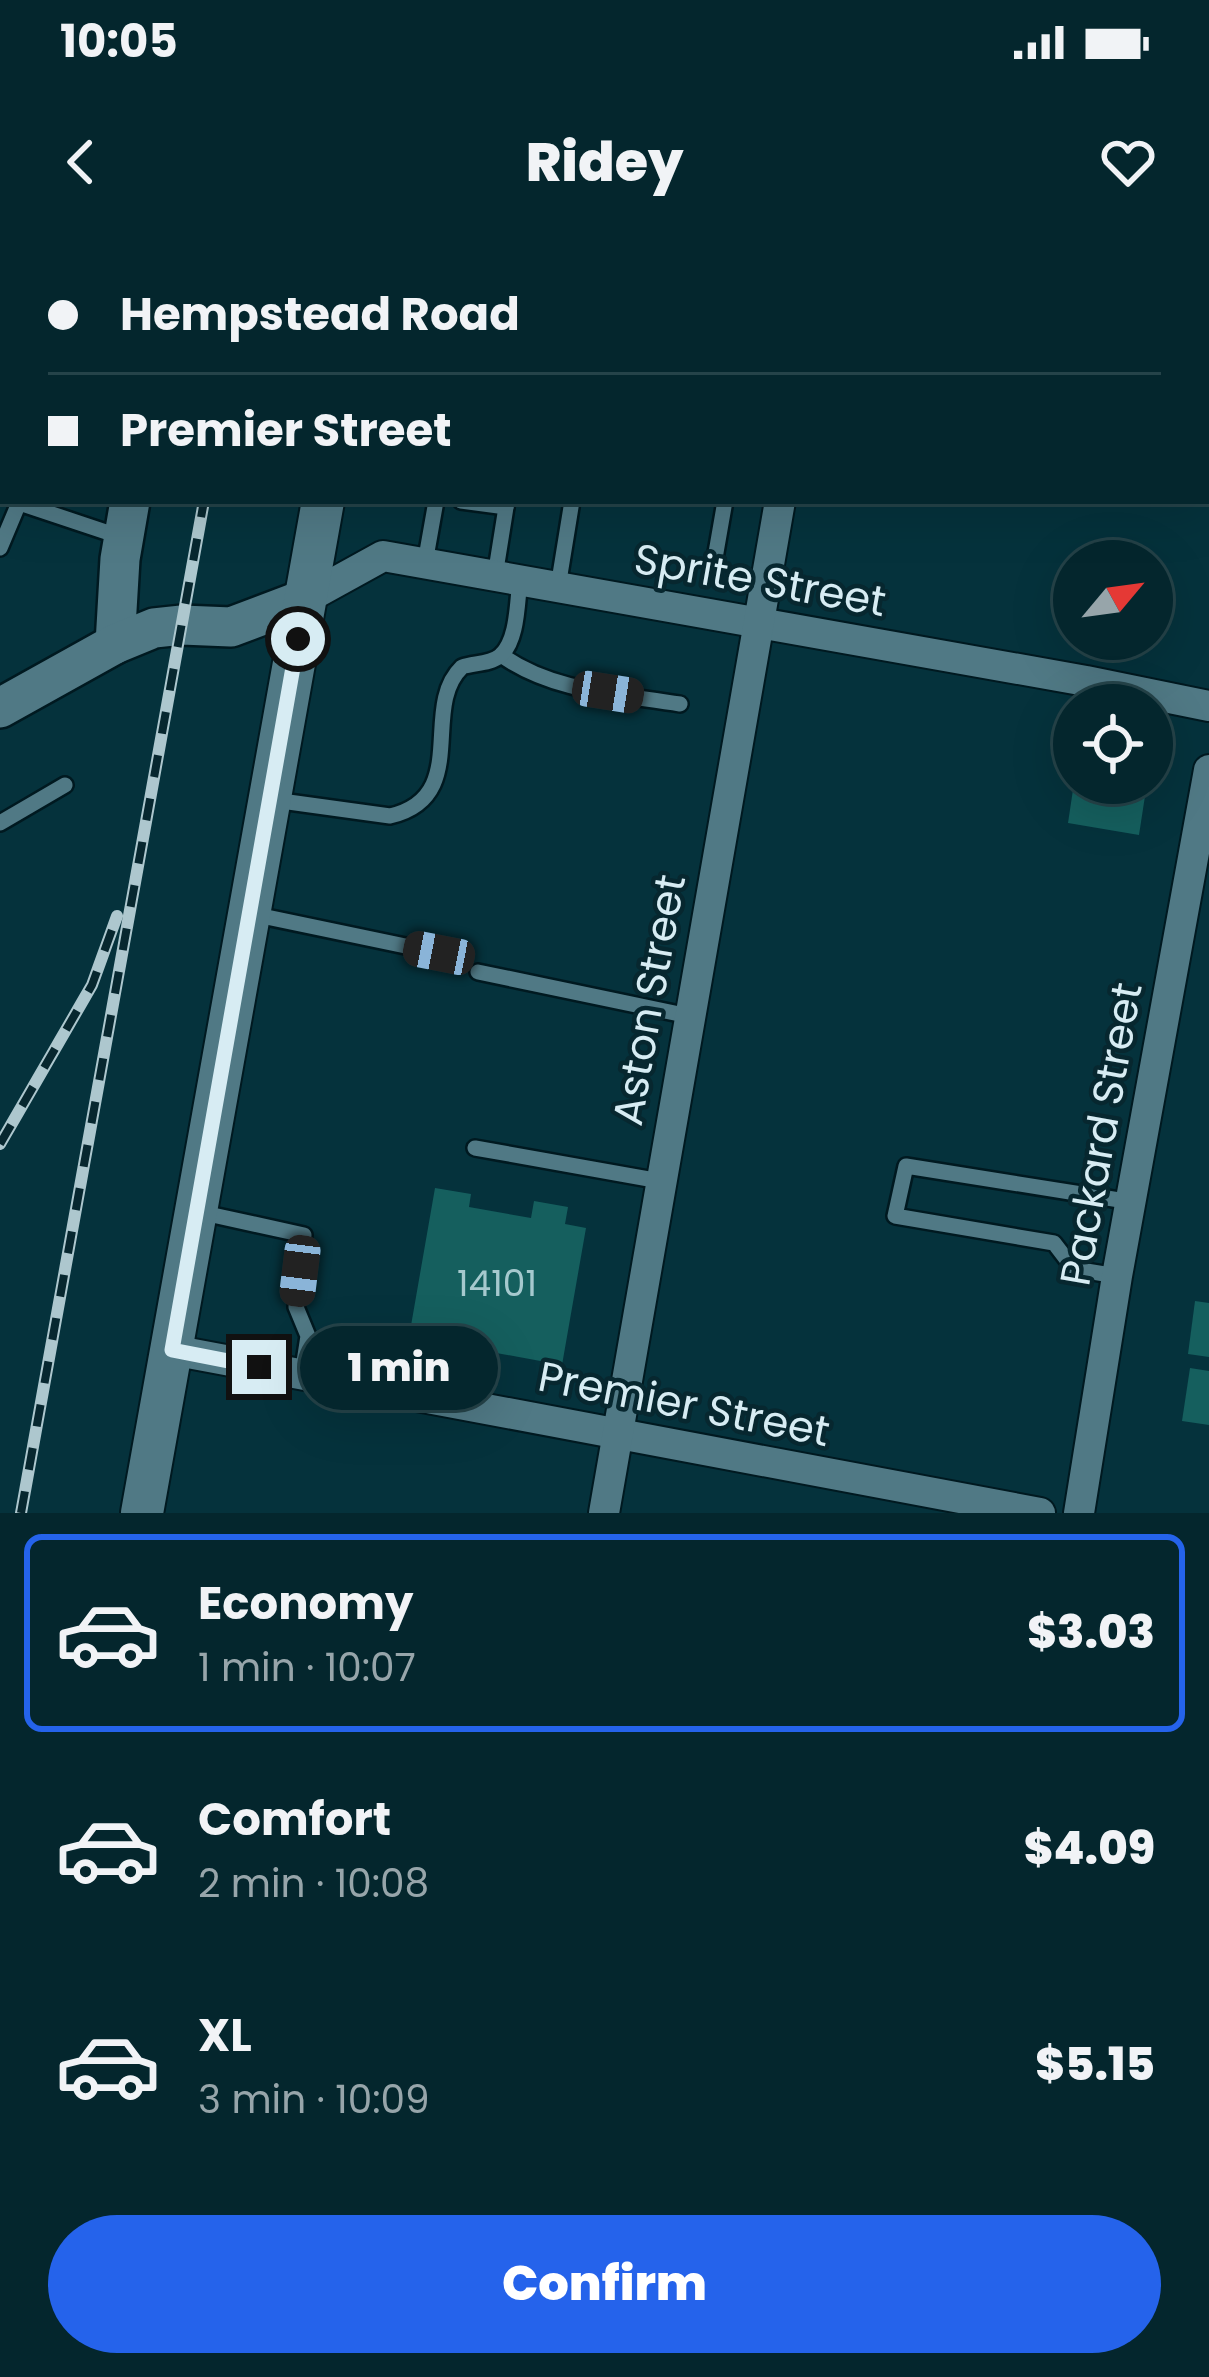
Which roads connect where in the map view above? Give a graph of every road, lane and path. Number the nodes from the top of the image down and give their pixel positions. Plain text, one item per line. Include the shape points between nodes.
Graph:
1 (18, 504) edge
2 (32, 504) edge
3 (322, 504) edge
4 (435, 504) edge
5 (507, 504) edge
6 (571, 504) edge
7 (724, 504) edge
8 (779, 504) edge
9 (127, 519) edge
10 (0, 548) edge
11 (425, 563) junction
12 (714, 564) dead end
13 (508, 578) junction
14 (557, 587) junction
15 (305, 599) junction
16 (759, 622) junction
17 (115, 644) junction
18 (501, 655) junction
19 (680, 704) dead end
20 (1209, 706) edge
21 (0, 708) edge
22 (1209, 770) edge
23 (65, 785) dead end
24 (269, 800) junction
25 (0, 823) edge
26 (249, 914) junction
27 (439, 953) dead end
28 (478, 972) dead end
29 (689, 1016) junction
30 (476, 1148) dead end
31 (661, 1181) junction
32 (1132, 1202) junction
33 (196, 1211) junction
34 (1118, 1276) junction
35 (172, 1350) junction
36 (302, 1375) junction
37 (618, 1435) junction
38 (143, 1511) edge
39 (604, 1513) edge
40 (1040, 1513) edge
41 (1078, 1513) edge

1 - 10 lane
2 - 9 lane
3 - 15 main road
4 - 11 lane
5 - 13 lane
6 - 14 lane
7 - 12 lane
8 - 16 street, Aston Street
9 - 17 street
11 - 13 street, Sprite Street
11 - 15 street, Sprite Street via 383,556
13 - 14 street, Sprite Street
13 - 18 lane via 510,642
14 - 16 street, Sprite Street
15 - 17 street via 231,627 154,628
15 - 24 main road
16 - 20 street, Sprite Street
16 - 29 street, Aston Street
17 - 21 street
18 - 19 lane via 544,680
18 - 24 lane via 454,675 437,771 422,803 390,816
22 - 32 street, Packard Street
23 - 25 lane
24 - 26 main road
26 - 27 lane
26 - 33 main road
28 - 29 lane
29 - 31 street, Aston Street
30 - 31 lane
31 - 37 street, Aston Street
32 - 34 street, Packard Street
32 - 34 lane via 906,1166 896,1216 1054,1243 1074,1269
33 - 35 main road
33 - 36 lane via 304,1235 296,1306 308,1336
34 - 41 street, Packard Street
35 - 36 street, Premier Street
35 - 38 main road
36 - 37 street, Premier Street
37 - 39 street, Aston Street
37 - 40 street, Premier Street

